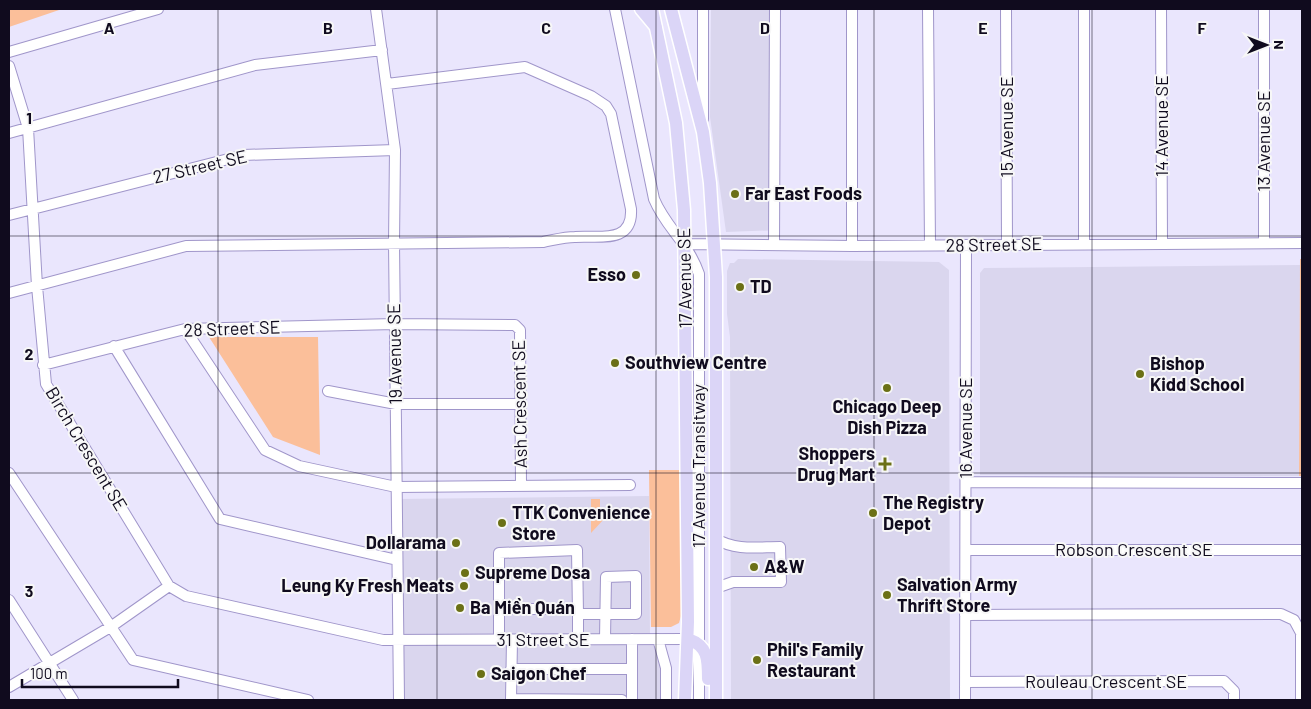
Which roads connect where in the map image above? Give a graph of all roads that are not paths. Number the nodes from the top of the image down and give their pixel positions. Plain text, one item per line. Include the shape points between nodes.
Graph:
1 (158, 9) edge
2 (376, 9) edge
3 (615, 9) edge
4 (650, 9) edge
5 (671, 9) edge
6 (703, 9) edge
7 (774, 9) edge
8 (852, 9) edge
9 (928, 9) edge
10 (1006, 9) edge
11 (1084, 9) edge
12 (1161, 9) edge
13 (1264, 9) edge
14 (382, 50) junction
15 (9, 52) edge
16 (9, 66) edge
17 (387, 84) junction
18 (28, 128) junction
19 (703, 132) junction
20 (9, 133) edge
21 (395, 150) junction
22 (33, 208) junction
23 (9, 215) edge
24 (394, 243) junction
25 (1264, 243) junction
26 (1302, 243) edge
27 (685, 244) junction
28 (1007, 244) junction
29 (1084, 244) junction
30 (1162, 244) junction
31 (714, 245) junction
32 (966, 245) junction
33 (774, 246) junction
34 (852, 246) junction
35 (930, 246) junction
36 (36, 286) junction
37 (9, 293) edge
38 (395, 324) junction
39 (185, 329) junction
40 (114, 346) junction
41 (43, 364) junction
42 (328, 391) dead end
43 (396, 404) junction
44 (520, 404) junction
45 (9, 473) edge
46 (966, 482) junction
47 (1302, 483) edge
48 (630, 485) dead end
49 (521, 486) junction
50 (396, 487) junction
51 (716, 539) junction
52 (966, 550) junction
53 (1302, 550) edge
54 (397, 560) junction
55 (169, 586) junction
56 (716, 588) junction
57 (9, 600) edge
58 (499, 609) junction
59 (578, 612) junction
60 (606, 613) junction
61 (965, 615) junction
62 (112, 626) junction
63 (605, 639) junction
64 (632, 639) junction
65 (658, 639) junction
66 (398, 640) junction
67 (499, 640) junction
68 (512, 640) junction
69 (578, 640) junction
70 (693, 641) junction
71 (48, 662) junction
72 (511, 668) junction
73 (632, 669) junction
74 (965, 682) junction
75 (9, 687) edge
76 (73, 700) edge
77 (308, 700) edge
78 (399, 700) edge
79 (511, 700) edge
80 (622, 700) edge
81 (632, 700) edge
82 (666, 700) edge
83 (685, 700) edge
84 (699, 700) edge
85 (708, 700) edge
86 (716, 700) edge
87 (965, 700) edge
88 (1234, 700) edge
89 (1301, 700) edge

1 - 15 street
2 - 14 street, 19 Avenue SE
3 - 27 street via 654,199 659,211
4 - 27 main road, 17 Avenue SE via 676,123
5 - 19 main road, 17 Avenue SE
6 - 19 street, 17 Avenue SE
7 - 33 street
8 - 34 street
9 - 35 street
10 - 28 street, 15 Avenue SE
11 - 29 street
12 - 30 street, 14 Avenue SE
13 - 25 street, 13 Avenue SE
14 - 17 street, 19 Avenue SE
14 - 18 street via 255,65
16 - 18 street, Birch Crescent SE
17 - 21 street, 19 Avenue SE
17 - 24 street via 525,67 591,96 606,106 614,124 632,216 623,232 608,237 574,237 543,242
18 - 20 street
18 - 22 street, Birch Crescent SE
19 - 31 main road, 17 Avenue SE
21 - 22 street, 27 Street SE via 244,155
21 - 24 street, 19 Avenue SE
22 - 23 street, 27 Street SE
22 - 36 street, Birch Crescent SE
24 - 36 street via 186,246
24 - 38 street, 19 Avenue SE
25 - 26 street, 28 Street SE
25 - 30 street, 28 Street SE
27 - 31 street, 28 Street SE
27 - 70 main road, 17 Avenue SE
28 - 29 street, 28 Street SE
28 - 32 street, 28 Street SE
29 - 30 street, 28 Street SE
31 - 33 street, 28 Street SE
31 - 51 main road, 17 Avenue SE
32 - 35 street, 28 Street SE
32 - 46 street, 16 Avenue SE
33 - 34 street, 28 Street SE
34 - 35 street, 28 Street SE
36 - 37 street
36 - 41 street, Birch Crescent SE
38 - 39 street, 28 Street SE
38 - 43 street, 19 Avenue SE
38 - 44 street, Ash Crescent SE via 515,325 520,330
39 - 40 street, 28 Street SE
39 - 50 street via 265,450 299,466
40 - 41 street, 28 Street SE
40 - 54 street via 220,519
41 - 55 street, Birch Crescent SE via 46,384
42 - 43 street
43 - 44 street
43 - 50 street, 19 Avenue SE
44 - 49 street, Ash Crescent SE
45 - 62 street
46 - 47 street
46 - 52 street, 16 Avenue SE
48 - 49 street
49 - 50 street
50 - 54 street, 19 Avenue SE
51 - 56 main road, 17 Avenue SE
51 - 56 street via 736,547 780,547 781,582 733,582
52 - 53 street, Robson Crescent SE
52 - 61 street, 16 Avenue SE
54 - 66 street, 19 Avenue SE
55 - 62 street
55 - 66 street via 186,596 383,640
56 - 86 main road, 17 Avenue SE
57 - 71 street
58 - 59 street
58 - 59 street via 500,553 577,550
58 - 67 street
59 - 60 street
59 - 69 street
60 - 60 street via 606,577 636,576 636,614
60 - 63 street
61 - 74 street, 16 Avenue SE
61 - 89 street via 1281,614 1294,620 1301,633
62 - 71 street
62 - 77 street via 133,660
63 - 64 street, 31 Street SE
63 - 69 street, 31 Street SE
64 - 65 street, 31 Street SE
64 - 73 street
65 - 70 street, 31 Street SE
65 - 82 street via 666,668
66 - 67 street, 31 Street SE
66 - 78 street, 19 Avenue SE
67 - 68 street, 31 Street SE
68 - 69 street, 31 Street SE
68 - 72 street
70 - 83 main road, 17 Avenue SE
70 - 84 street
70 - 85 main road via 707,659
71 - 75 street
71 - 76 street
72 - 73 street
72 - 79 street
73 - 81 street
74 - 87 street, 16 Avenue SE
74 - 88 street, Rouleau Crescent SE via 1224,681 1234,691
79 - 80 street

